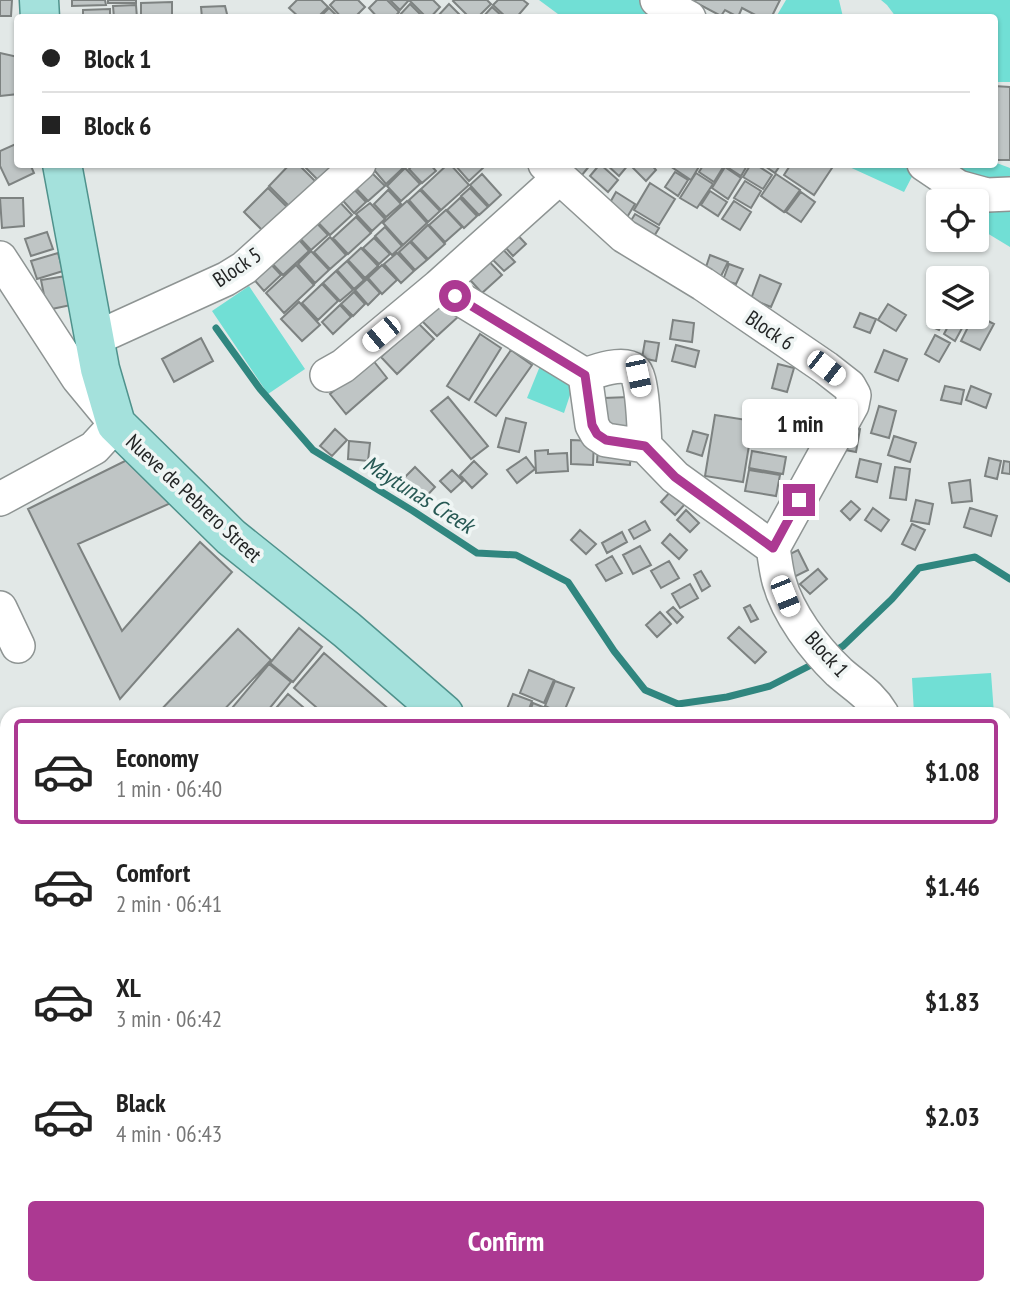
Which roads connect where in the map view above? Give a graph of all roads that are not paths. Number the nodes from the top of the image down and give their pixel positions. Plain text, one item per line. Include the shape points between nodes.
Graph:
1 (657, 0) edge
2 (682, 14) edge
3 (63, 168) edge
4 (355, 168) edge
5 (930, 168) edge
6 (552, 171) edge
7 (1010, 194) edge
8 (0, 258) edge
9 (439, 286) junction
10 (94, 340) junction
11 (327, 375) dead end
12 (585, 375) junction
13 (116, 424) junction
14 (645, 446) junction
15 (0, 499) edge
16 (773, 548) junction
17 (0, 608) edge
18 (18, 646) dead end
19 (432, 707) edge
20 (878, 707) edge

1 - 2 street
3 - 10 main road, Nueve de Pebrero Street
4 - 10 street, Block 5 via 244,268
5 - 7 street via 958,187 986,195
6 - 9 street
6 - 16 street, Block 6 via 624,236 826,368 855,395
8 - 13 street via 78,378
9 - 11 street
9 - 12 street
10 - 13 main road, Nueve de Pebrero Street
12 - 14 street via 597,434 606,440
12 - 14 street via 607,368 634,370 641,393
13 - 15 street via 94,448
13 - 19 main road, Nueve de Pebrero Street via 231,537 347,630
14 - 16 street via 675,477
16 - 20 street, Block 1 via 791,611 838,671
17 - 18 street

